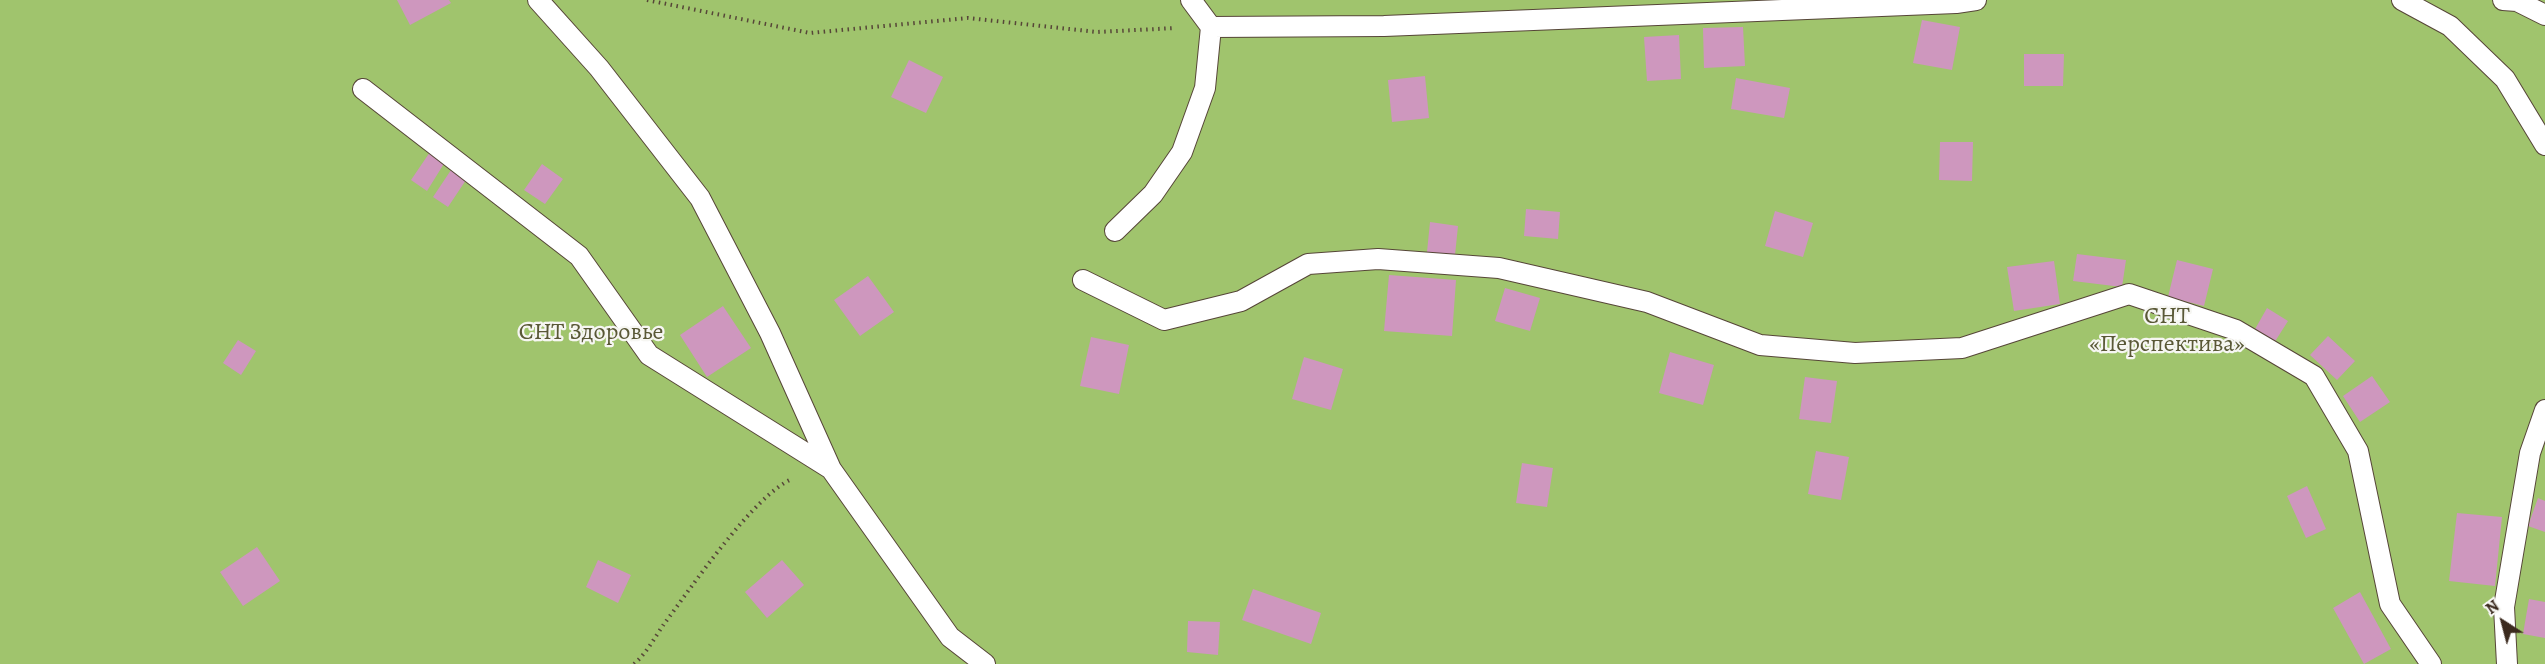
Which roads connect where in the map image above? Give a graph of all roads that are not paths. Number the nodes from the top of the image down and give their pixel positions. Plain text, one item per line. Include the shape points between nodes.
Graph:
1 (538, 0) edge
2 (1191, 0) edge
3 (1976, 0) edge
4 (2402, 0) edge
5 (2503, 0) edge
6 (2545, 15) edge
7 (1212, 27) junction
8 (363, 89) dead end
9 (2545, 144) edge
10 (1115, 231) dead end
11 (1083, 280) dead end
12 (2545, 410) edge
13 (831, 468) junction
14 (985, 664) edge
15 (2431, 664) edge
16 (2507, 664) edge

1 - 13 lane via 599,68 700,198 770,333
2 - 7 lane
3 - 7 lane via 1384,27
4 - 9 lane via 2450,26 2505,79
5 - 6 lane via 2517,1
7 - 10 lane via 1205,88 1182,152 1153,194
8 - 13 lane via 579,256 650,355
11 - 15 lane via 1164,320 1241,301 1308,264 1378,259 1498,268 1647,302 1760,345 1855,353 1962,348 2129,294 2236,330 2314,376 2358,451 2390,604
12 - 16 lane via 2530,453 2504,607
13 - 14 lane via 950,636

